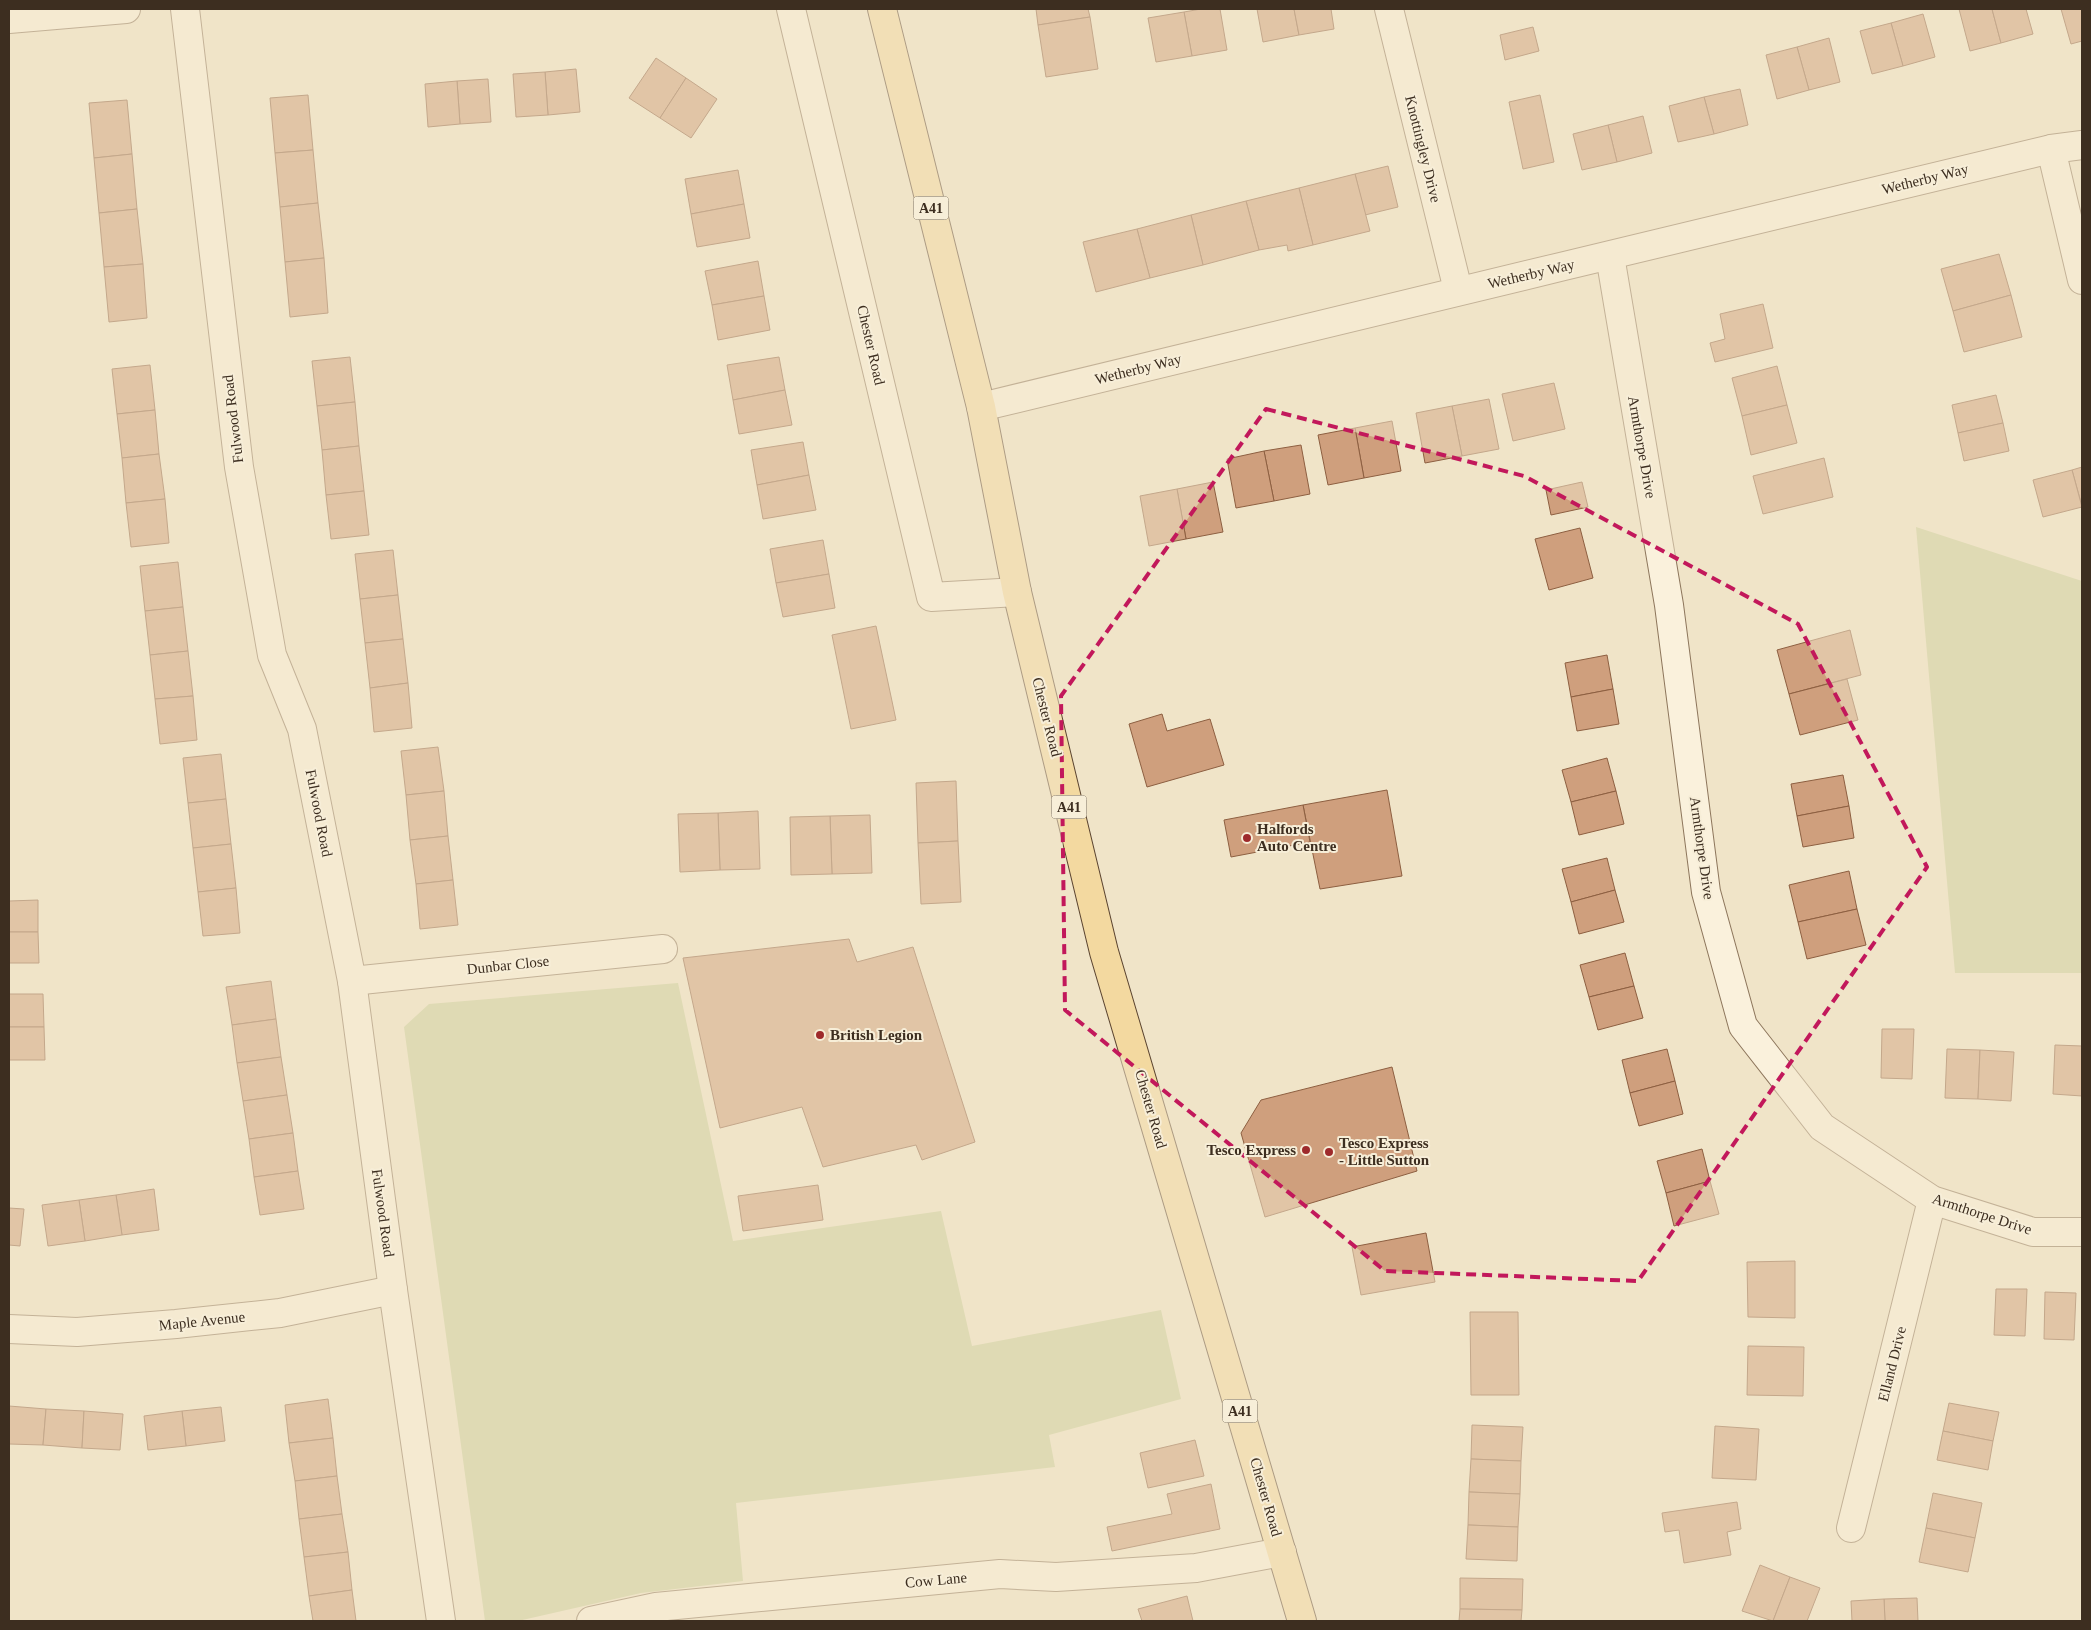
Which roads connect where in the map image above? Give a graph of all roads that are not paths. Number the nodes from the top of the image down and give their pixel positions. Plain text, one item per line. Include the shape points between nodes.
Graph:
1 (126, 9) edge
2 (185, 9) edge
3 (791, 9) edge
4 (882, 9) edge
5 (1389, 9) edge
6 (9, 20) edge
7 (2082, 145) edge
8 (2051, 149) junction
9 (1610, 256) junction
10 (2082, 280) edge
11 (1458, 290) junction
12 (981, 408) junction
13 (1016, 592) junction
14 (663, 950) dead end
15 (352, 982) junction
16 (1932, 1200) junction
17 (2082, 1232) edge
18 (393, 1290) junction
19 (9, 1329) edge
20 (1851, 1528) dead end
21 (1282, 1552) junction
22 (441, 1621) edge
23 (591, 1621) edge
24 (1302, 1621) edge

1 - 6 street
2 - 15 street, Fulwood Road via 244,496 272,655 302,728
3 - 13 street, Chester Road via 931,598
4 - 12 main road, Chester Road / A41
5 - 11 street, Knottingley Drive
7 - 8 street, Wetherby Way
8 - 9 street, Wetherby Way
8 - 10 street
9 - 11 street, Wetherby Way
9 - 16 street, Armthorpe Drive via 1669,605 1706,892 1743,1026 1822,1127
11 - 12 street, Wetherby Way
12 - 13 main road, Chester Road / A41
13 - 21 main road, Chester Road / A41 via 1104,952
14 - 15 street, Dunbar Close
15 - 18 street, Fulwood Road
16 - 17 street, Armthorpe Drive via 2034,1232
16 - 20 street, Elland Drive
18 - 19 street, Maple Avenue via 280,1313 176,1324 77,1332
18 - 22 street, Fulwood Road
21 - 23 street, Cow Lane via 1196,1568 1056,1577 1000,1574 673,1605
21 - 24 main road, Chester Road / A41

